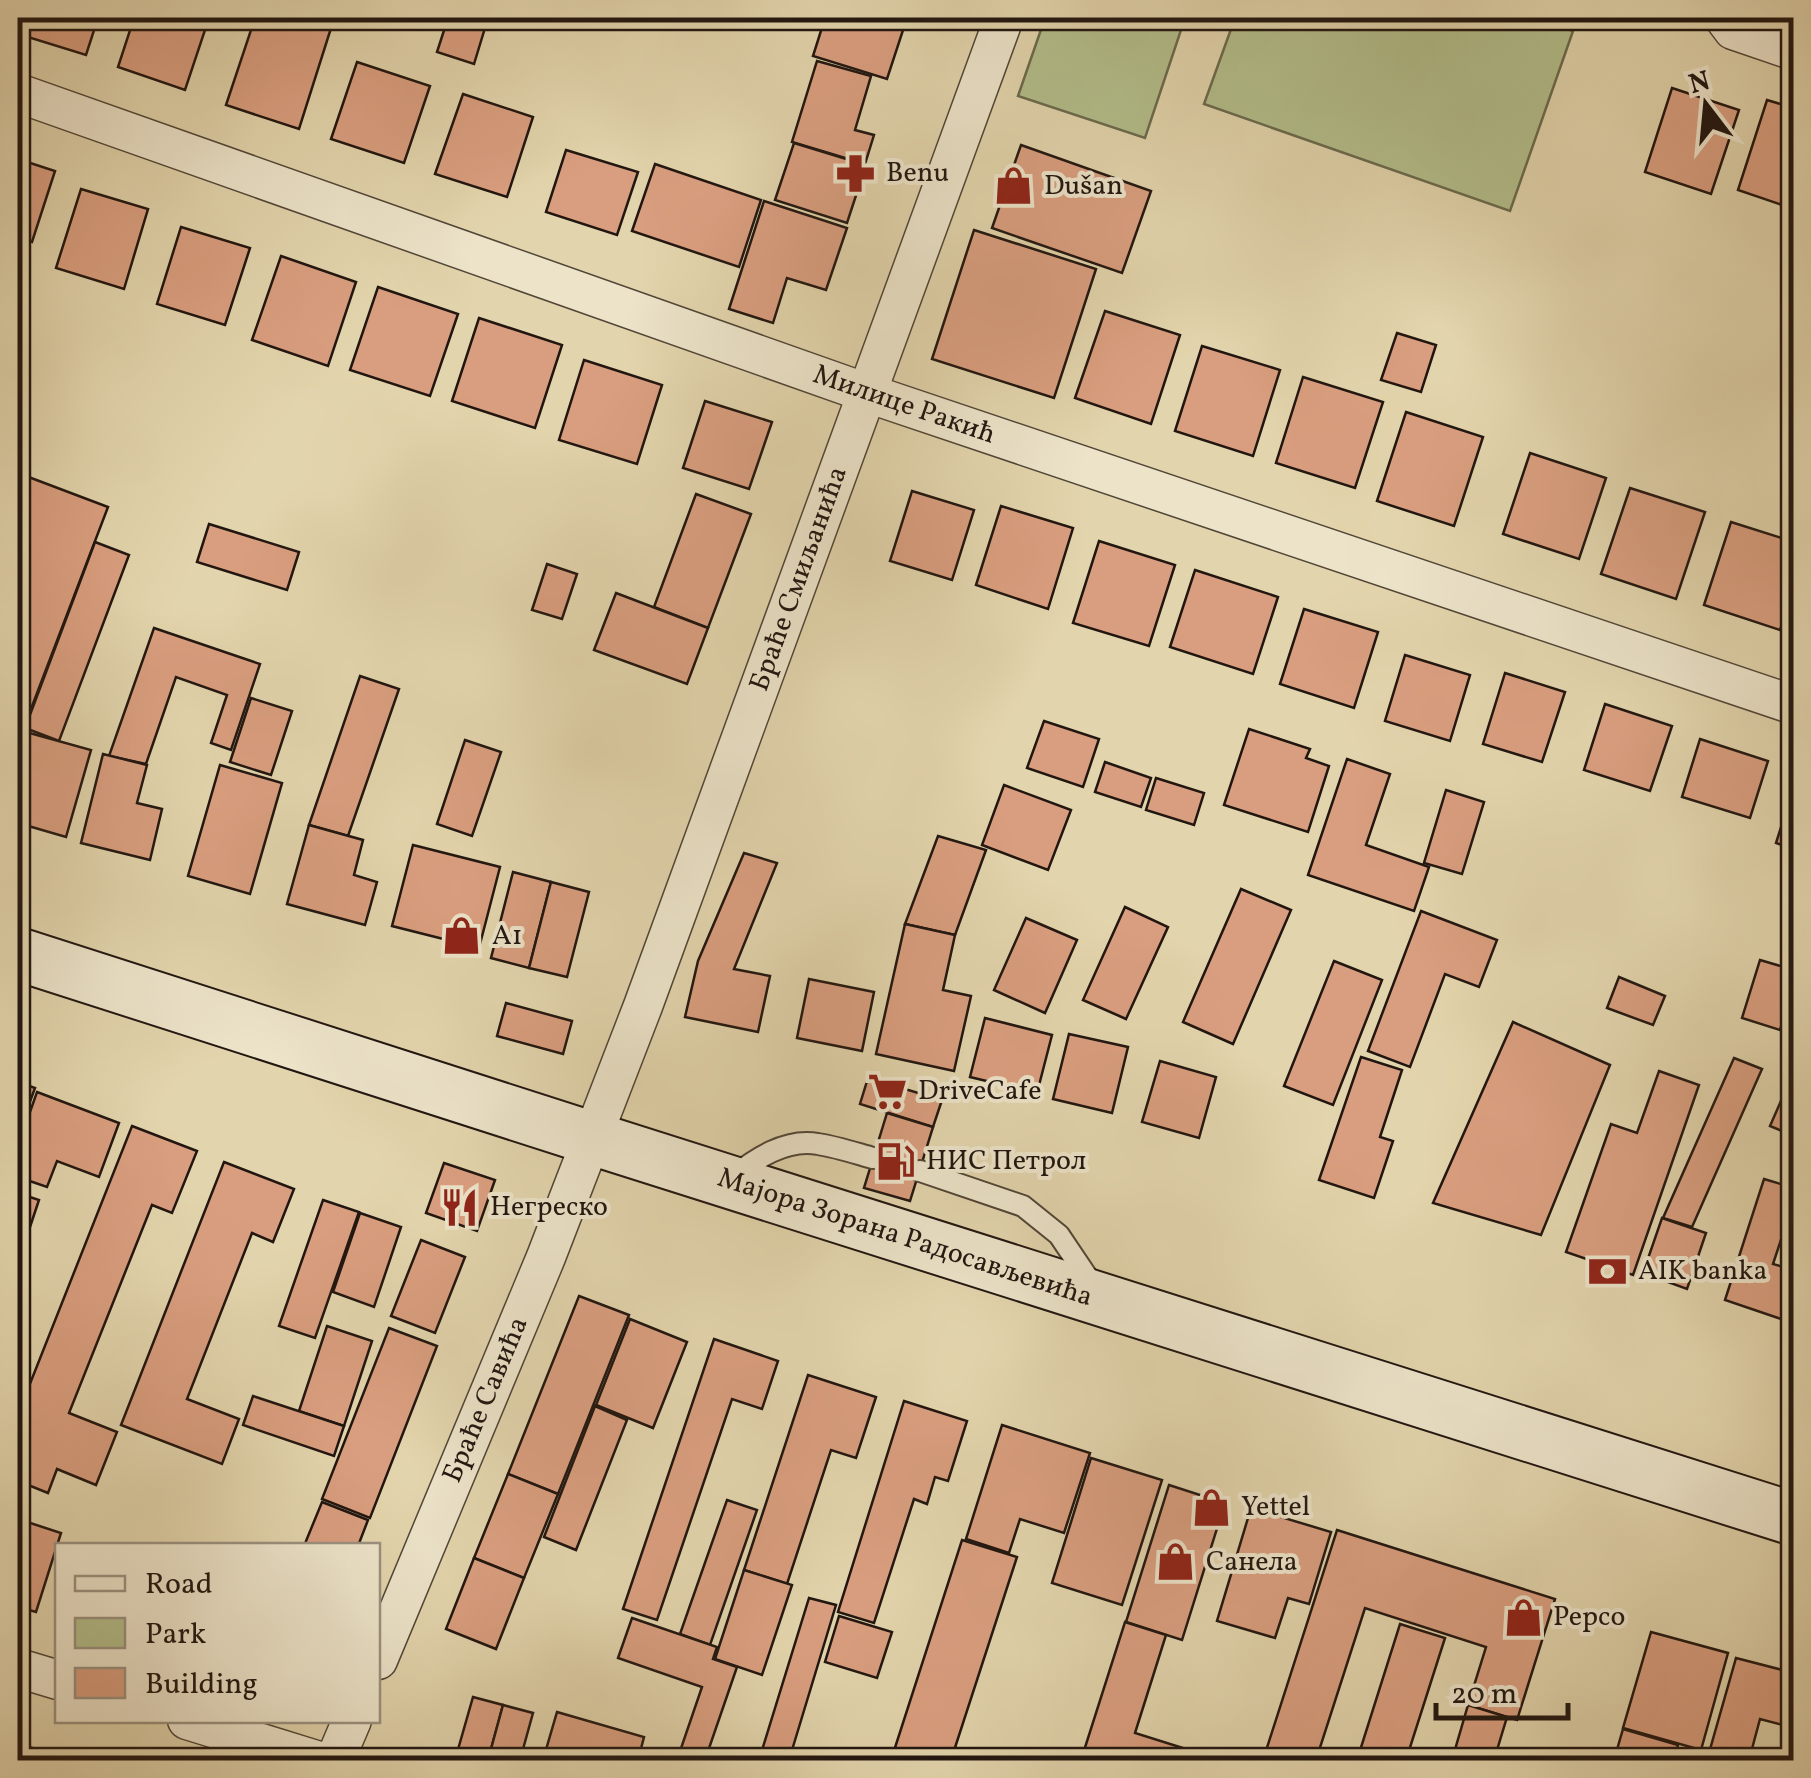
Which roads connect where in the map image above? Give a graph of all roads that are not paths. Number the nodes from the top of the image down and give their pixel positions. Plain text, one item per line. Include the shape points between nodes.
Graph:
1 (1004, 18) edge
2 (1724, 18) edge
3 (1794, 51) edge
4 (18, 93) edge
5 (867, 393) junction
6 (1794, 705) edge
7 (18, 954) edge
8 (591, 1138) junction
9 (873, 1158) dead end
10 (920, 1171) dead end
11 (727, 1181) junction
12 (1104, 1301) junction
13 (1794, 1519) edge
14 (380, 1655) edge
15 (18, 1668) edge
16 (55, 1679) edge
17 (197, 1723) edge
18 (351, 1723) edge
19 (316, 1760) edge
20 (335, 1760) edge

1 - 5 street, Браће Смиљанића
2 - 3 street via 1733,30
4 - 5 street, Милице Ракић
5 - 6 street, Милице Ракић
5 - 8 street, Браће Смиљанића
7 - 8 main road, Мајора Зорана Радосављевића
8 - 11 main road, Мајора Зорана Радосављевића
8 - 14 street, Браће Савића
9 - 11 lane via 815,1142 792,1145
10 - 12 lane via 1023,1206 1059,1235
11 - 12 main road, Мајора Зорана Радосављевића
12 - 13 main road, Мајора Зорана Радосављевића
15 - 16 street
17 - 19 street
18 - 20 street

